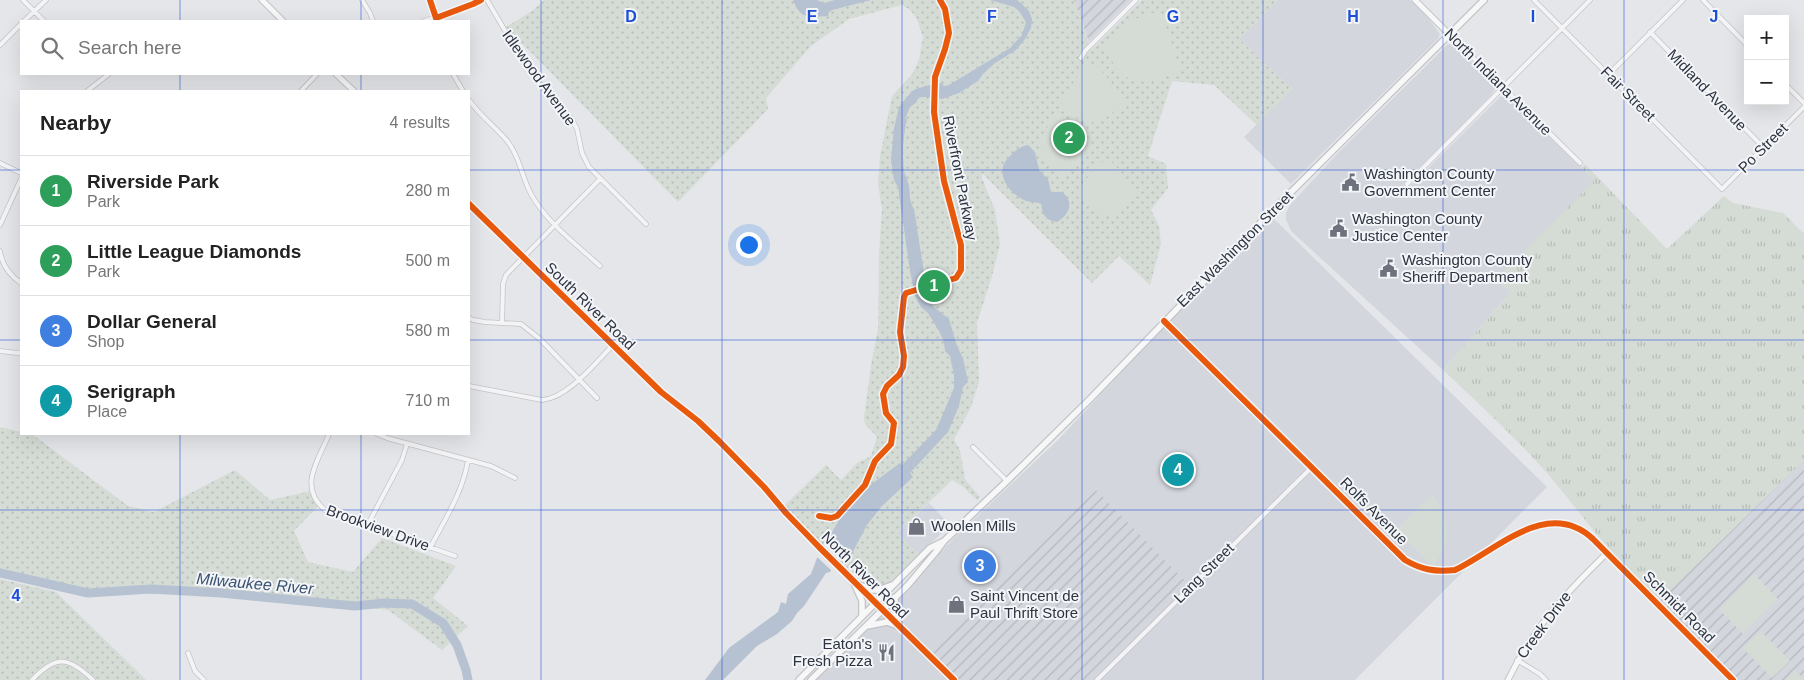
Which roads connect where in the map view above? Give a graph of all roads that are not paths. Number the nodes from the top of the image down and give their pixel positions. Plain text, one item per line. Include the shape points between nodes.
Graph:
1 (23, 0) edge
2 (46, 0) edge
3 (262, 0) edge
4 (362, 0) edge
5 (430, 0) edge
6 (481, 0) edge
7 (487, 0) edge
8 (1136, 0) edge
9 (1415, 0) edge
10 (1484, 0) edge
11 (1534, 0) edge
12 (1590, 0) edge
13 (1683, 0) edge
14 (1703, 0) edge
15 (34, 11) junction
16 (26, 20) edge
17 (43, 20) edge
18 (282, 20) edge
19 (373, 20) edge
20 (437, 20) edge
21 (20, 26) edge
22 (1562, 28) junction
23 (1650, 32) junction
24 (1450, 34) junction
25 (1744, 42) edge
26 (0, 45) edge
27 (1082, 58) dead end
28 (1609, 74) junction
29 (102, 75) edge
30 (317, 75) edge
31 (337, 75) edge
32 (454, 75) edge
33 (1503, 88) junction
34 (1789, 88) edge
35 (88, 90) edge
36 (301, 90) edge
37 (353, 90) edge
38 (462, 90) edge
39 (470, 101) edge
40 (1804, 103) edge
41 (1804, 107) edge
42 (1764, 148) junction
43 (0, 163) edge
44 (1580, 163) dead end
45 (20, 173) edge
46 (600, 179) junction
47 (20, 181) edge
48 (1407, 184) dead end
49 (1722, 189) joint
50 (470, 205) edge
51 (646, 224) dead end
52 (0, 225) edge
53 (556, 225) junction
54 (0, 251) edge
55 (522, 258) junction
56 (600, 266) dead end
57 (20, 282) edge
58 (470, 318) edge
59 (1164, 321) junction
60 (502, 323) junction
61 (613, 345) junction
62 (0, 351) edge
63 (20, 352) edge
64 (578, 379) junction
65 (470, 386) edge
66 (598, 398) dead end
67 (698, 421) joint
68 (329, 435) edge
69 (379, 435) edge
70 (407, 444) junction
71 (973, 447) dead end
72 (468, 460) junction
73 (1312, 466) junction
74 (515, 478) dead end
75 (1007, 481) junction
76 (367, 526) junction
77 (944, 541) junction
78 (430, 548) junction
79 (1607, 553) junction
80 (455, 556) dead end
81 (854, 583) junction
82 (894, 584) junction
83 (895, 597) junction
84 (875, 604) junction
85 (882, 610) junction
86 (862, 617) junction
87 (898, 626) junction
88 (865, 627) junction
89 (188, 653) dead end
90 (1517, 660) junction
91 (32, 680) edge
92 (93, 680) edge
93 (204, 680) edge
94 (799, 680) edge
95 (811, 680) edge
96 (954, 680) edge
97 (1097, 680) edge
98 (1508, 680) edge
99 (1546, 680) edge
100 (1733, 680) edge

1 - 15 street
2 - 15 street
3 - 18 street
4 - 19 street
5 - 20 street
6 - 20 street
7 - 46 street, Idlewood Avenue via 516,51 571,118 582,153
8 - 27 street via 1085,51
9 - 24 street, North Indiana Avenue
10 - 24 main road, East Washington Street
11 - 22 street, Fair Street
12 - 22 street
13 - 23 street
14 - 25 street
15 - 16 street
15 - 17 street
21 - 26 street
22 - 28 street, Fair Street
22 - 33 street
23 - 28 street
23 - 42 street, Midland Avenue
24 - 33 street, North Indiana Avenue
24 - 59 main road, East Washington Street
28 - 49 street, Fair Street
29 - 35 street
30 - 36 street
31 - 37 street
32 - 38 street
33 - 44 street, North Indiana Avenue
33 - 48 street
34 - 40 street
39 - 53 street via 508,142 516,154 531,195
41 - 42 street, Po Street
42 - 49 street, Po Street
43 - 45 street
46 - 51 street, Idlewood Avenue
46 - 53 street
47 - 52 street
50 - 55 street, South River Road
53 - 55 street
53 - 56 street
54 - 57 street via 5,266
55 - 60 street via 506,275 503,284
55 - 61 street, South River Road
58 - 60 street
59 - 73 street, Rolfs Avenue
59 - 75 main road, East Washington Street
60 - 64 street via 521,324
61 - 64 street
61 - 67 street, South River Road via 661,392
62 - 63 street
64 - 65 street via 563,394 542,400
64 - 66 street
67 - 81 street, North River Road
68 - 76 street, Brookview Drive via 310,480 310,492 326,511
69 - 70 street
70 - 72 street
70 - 76 street via 402,460
71 - 75 street
72 - 74 street via 491,466
72 - 78 street via 460,490
73 - 79 street, Rolfs Avenue via 1405,560 1430,571 1455,570 1523,530 1559,522 1586,532
73 - 97 street, Lang Street
75 - 77 main road, East Washington Street
76 - 78 street, Brookview Drive
77 - 82 main road, East Washington Street via 930,548
77 - 83 main road, East Washington Street
78 - 80 street, Brookview Drive
79 - 90 street, Creek Drive via 1558,602
79 - 100 street, Schmidt Road
81 - 82 main road via 873,590
81 - 84 street, North River Road
81 - 86 main road via 862,601
82 - 84 main road, East Washington Street
83 - 85 main road, East Washington Street
83 - 87 main road
84 - 85 street, North River Road
84 - 86 main road, East Washington Street
85 - 87 street, North River Road
85 - 88 main road, East Washington Street
86 - 94 main road, East Washington Street
87 - 88 main road via 881,622
87 - 96 street, North River Road
88 - 95 main road, East Washington Street
89 - 93 street via 195,671
90 - 98 street, Creek Drive
90 - 99 street
91 - 92 street via 44,667 63,662 77,666

